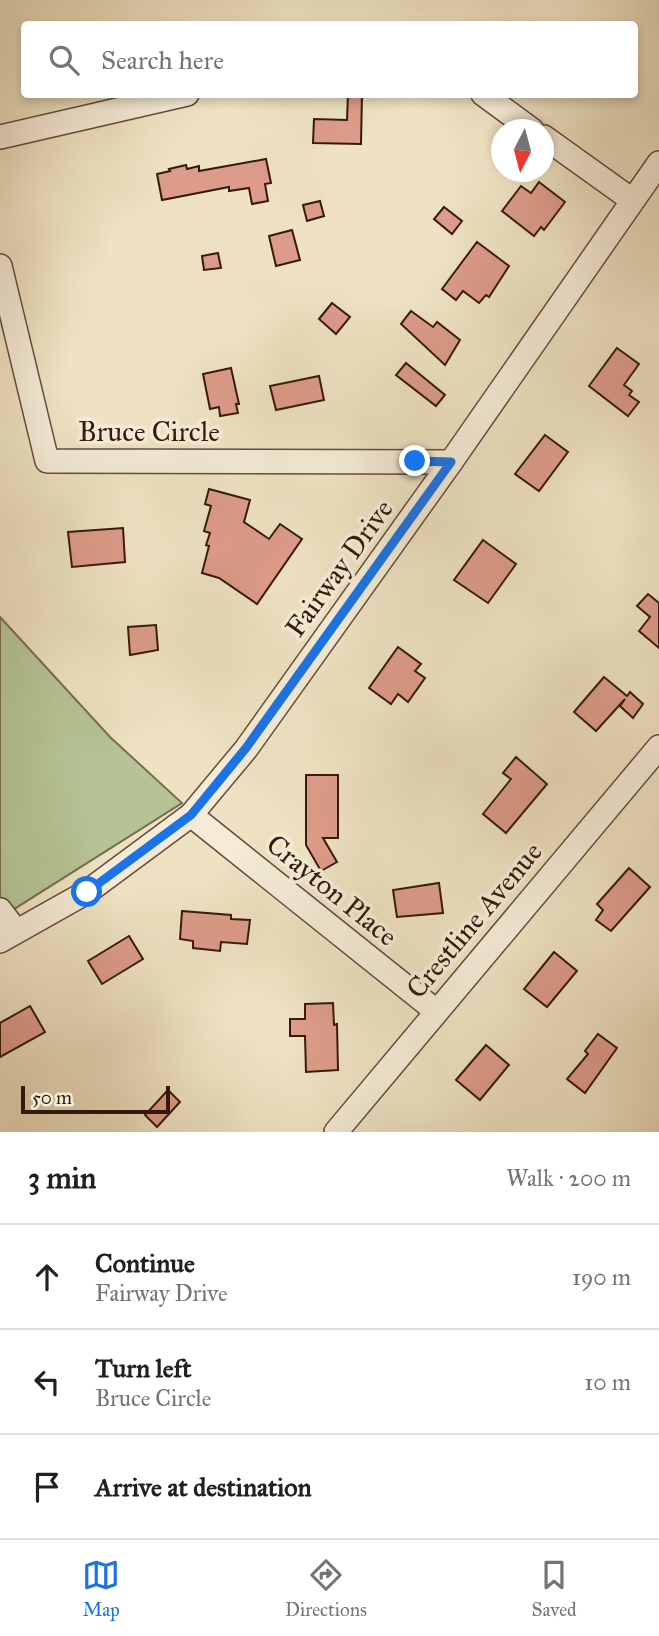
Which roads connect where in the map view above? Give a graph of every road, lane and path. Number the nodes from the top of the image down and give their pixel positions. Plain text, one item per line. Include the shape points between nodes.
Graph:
1 (170, 98) edge
2 (488, 98) edge
3 (517, 119) edge
4 (0, 137) edge
5 (554, 145) edge
6 (659, 163) edge
7 (632, 200) junction
8 (0, 266) edge
9 (451, 462) junction
10 (659, 747) edge
11 (191, 815) junction
12 (0, 910) edge
13 (8, 936) edge
14 (436, 1011) junction
15 (336, 1132) edge

1 - 4 street
2 - 3 street
5 - 7 street
6 - 7 street, Fairway Drive
7 - 9 street, Fairway Drive
8 - 9 street, Bruce Circle via 47,461
9 - 11 street, Fairway Drive via 246,748
10 - 14 street, Crestline Avenue
11 - 13 street, Fairway Drive via 87,892
11 - 14 street, Crayton Place
12 - 13 street
14 - 15 street, Crestline Avenue

